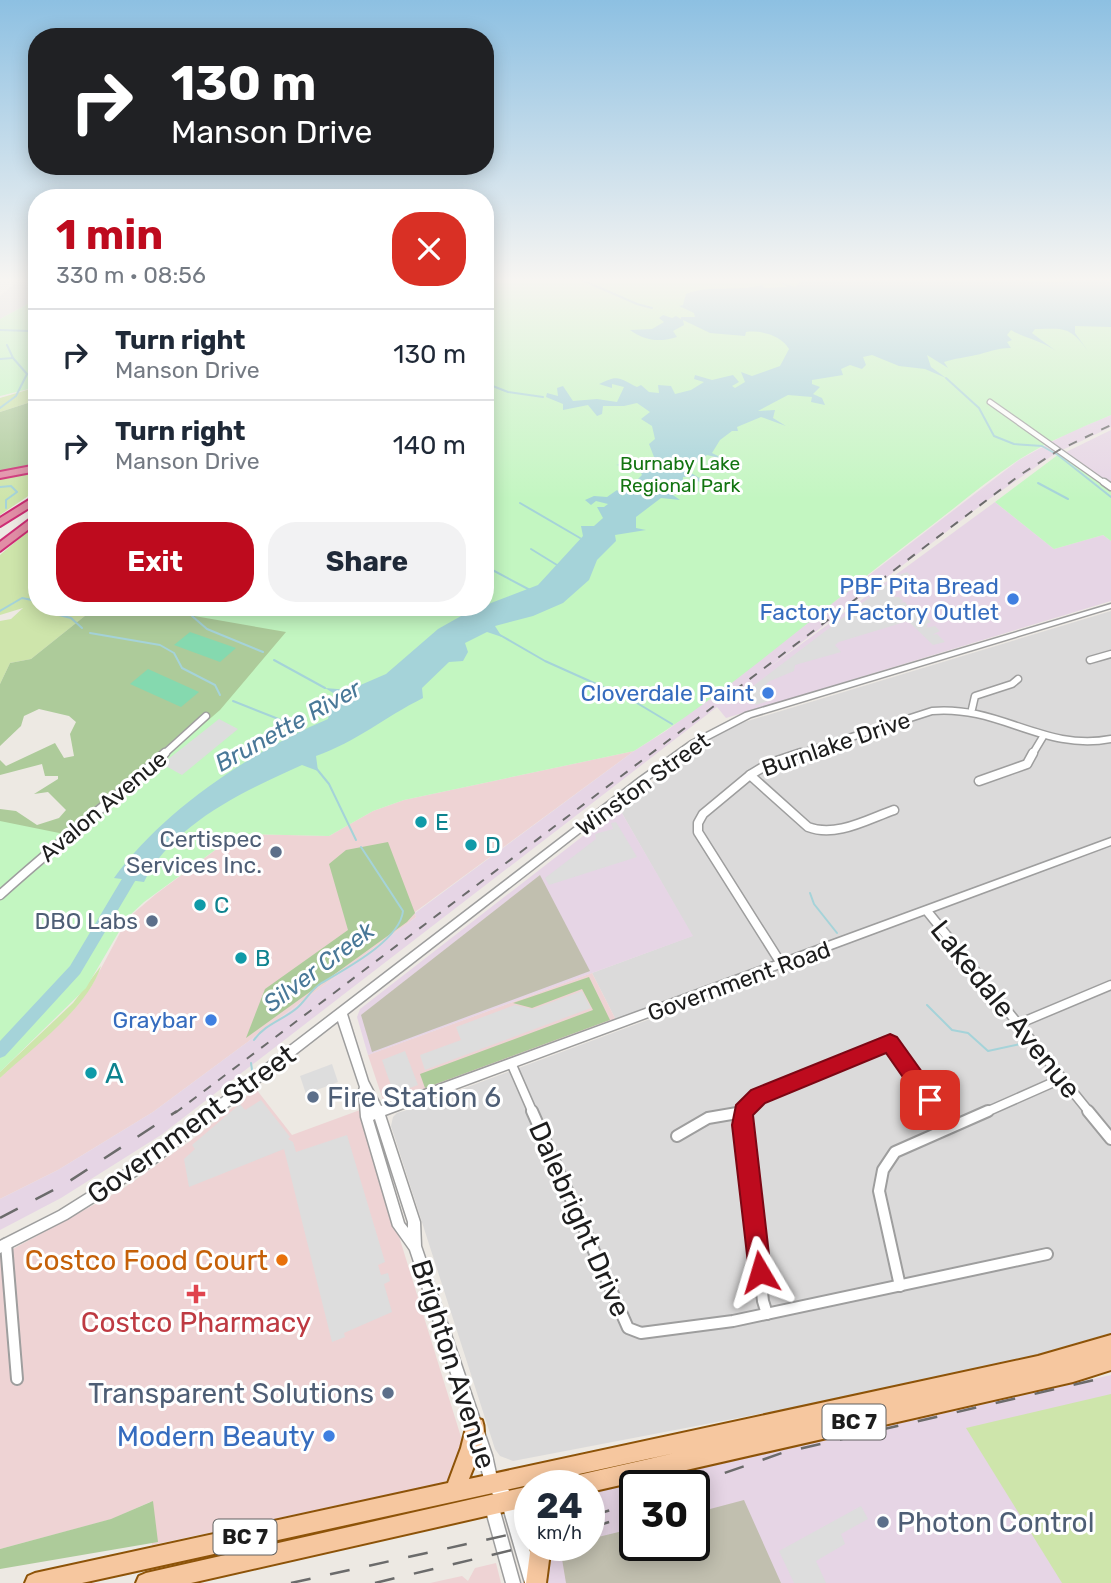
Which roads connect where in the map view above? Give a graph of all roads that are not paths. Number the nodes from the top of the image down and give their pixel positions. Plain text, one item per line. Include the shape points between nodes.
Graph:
1 (989, 402) dead end
2 (28, 470) edge
3 (0, 475) edge
4 (1111, 487) edge
5 (28, 504) edge
6 (28, 516) edge
7 (0, 523) edge
8 (28, 525) edge
9 (0, 535) edge
10 (0, 548) edge
11 (1111, 606) edge
12 (1111, 654) edge
13 (1090, 660) dead end
14 (1018, 679) dead end
15 (972, 709) junction
16 (206, 716) dead end
17 (1044, 735) junction
18 (1111, 739) edge
19 (750, 775) junction
20 (979, 781) dead end
21 (894, 810) dead end
22 (1111, 841) edge
23 (0, 895) edge
24 (927, 911) junction
25 (782, 965) junction
26 (1111, 985) edge
27 (341, 1013) junction
28 (1018, 1024) junction
29 (512, 1065) junction
30 (1063, 1078) junction
31 (743, 1112) junction
32 (373, 1115) junction
33 (950, 1127) junction
34 (1110, 1135) edge
35 (677, 1136) dead end
36 (3, 1245) edge
37 (1047, 1254) dead end
38 (900, 1286) junction
39 (767, 1314) junction
40 (1111, 1344) edge
41 (1111, 1361) edge
42 (17, 1379) dead end
43 (475, 1427) junction
44 (605, 1479) edge
45 (455, 1491) junction
46 (497, 1496) junction
47 (514, 1496) edge
48 (538, 1561) edge
49 (35, 1583) edge
50 (146, 1583) edge
51 (513, 1583) edge
52 (534, 1583) edge

1 - 4 street
2 - 3 highway
5 - 7 highway
6 - 9 highway
8 - 10 highway
11 - 27 street, Winston Street via 722,727 642,780
12 - 13 street
14 - 15 street via 975,696
15 - 17 street, Burnlake Drive
15 - 19 street, Burnlake Drive via 932,711 785,758
16 - 23 street, Avalon Avenue
17 - 18 street, Burnlake Drive via 1082,743
17 - 20 street via 1027,764
19 - 21 street via 819,832
19 - 25 street, Burnlake Drive via 703,814 698,832
22 - 24 street, Government Road
24 - 25 street, Government Road
24 - 28 street, Lakedale Avenue
25 - 29 street, Government Road
26 - 28 street
27 - 32 street, Brighton Avenue
27 - 36 street, Government Street via 149,1161 63,1215
28 - 30 street, Lakedale Avenue
29 - 32 street, Government Road
29 - 39 street, Dalebright Drive via 628,1328 641,1333
30 - 33 street
30 - 34 street, Lakedale Avenue
31 - 33 street via 758,1096 890,1043
31 - 35 street via 718,1113
31 - 39 street
32 - 43 street, Brighton Avenue via 399,1226 415,1246
33 - 38 street via 895,1152 879,1177
36 - 42 street
37 - 38 street, Dalebright Drive
38 - 39 street, Dalebright Drive
40 - 46 main road, BC 7
41 - 44 main road, BC 7
43 - 45 main road
43 - 46 street, Brighton Avenue
45 - 46 main road, BC 7
45 - 49 main road, BC 7
46 - 47 main road, BC 7
46 - 50 main road, BC 7
46 - 51 street
46 - 52 street
48 - 52 main road

